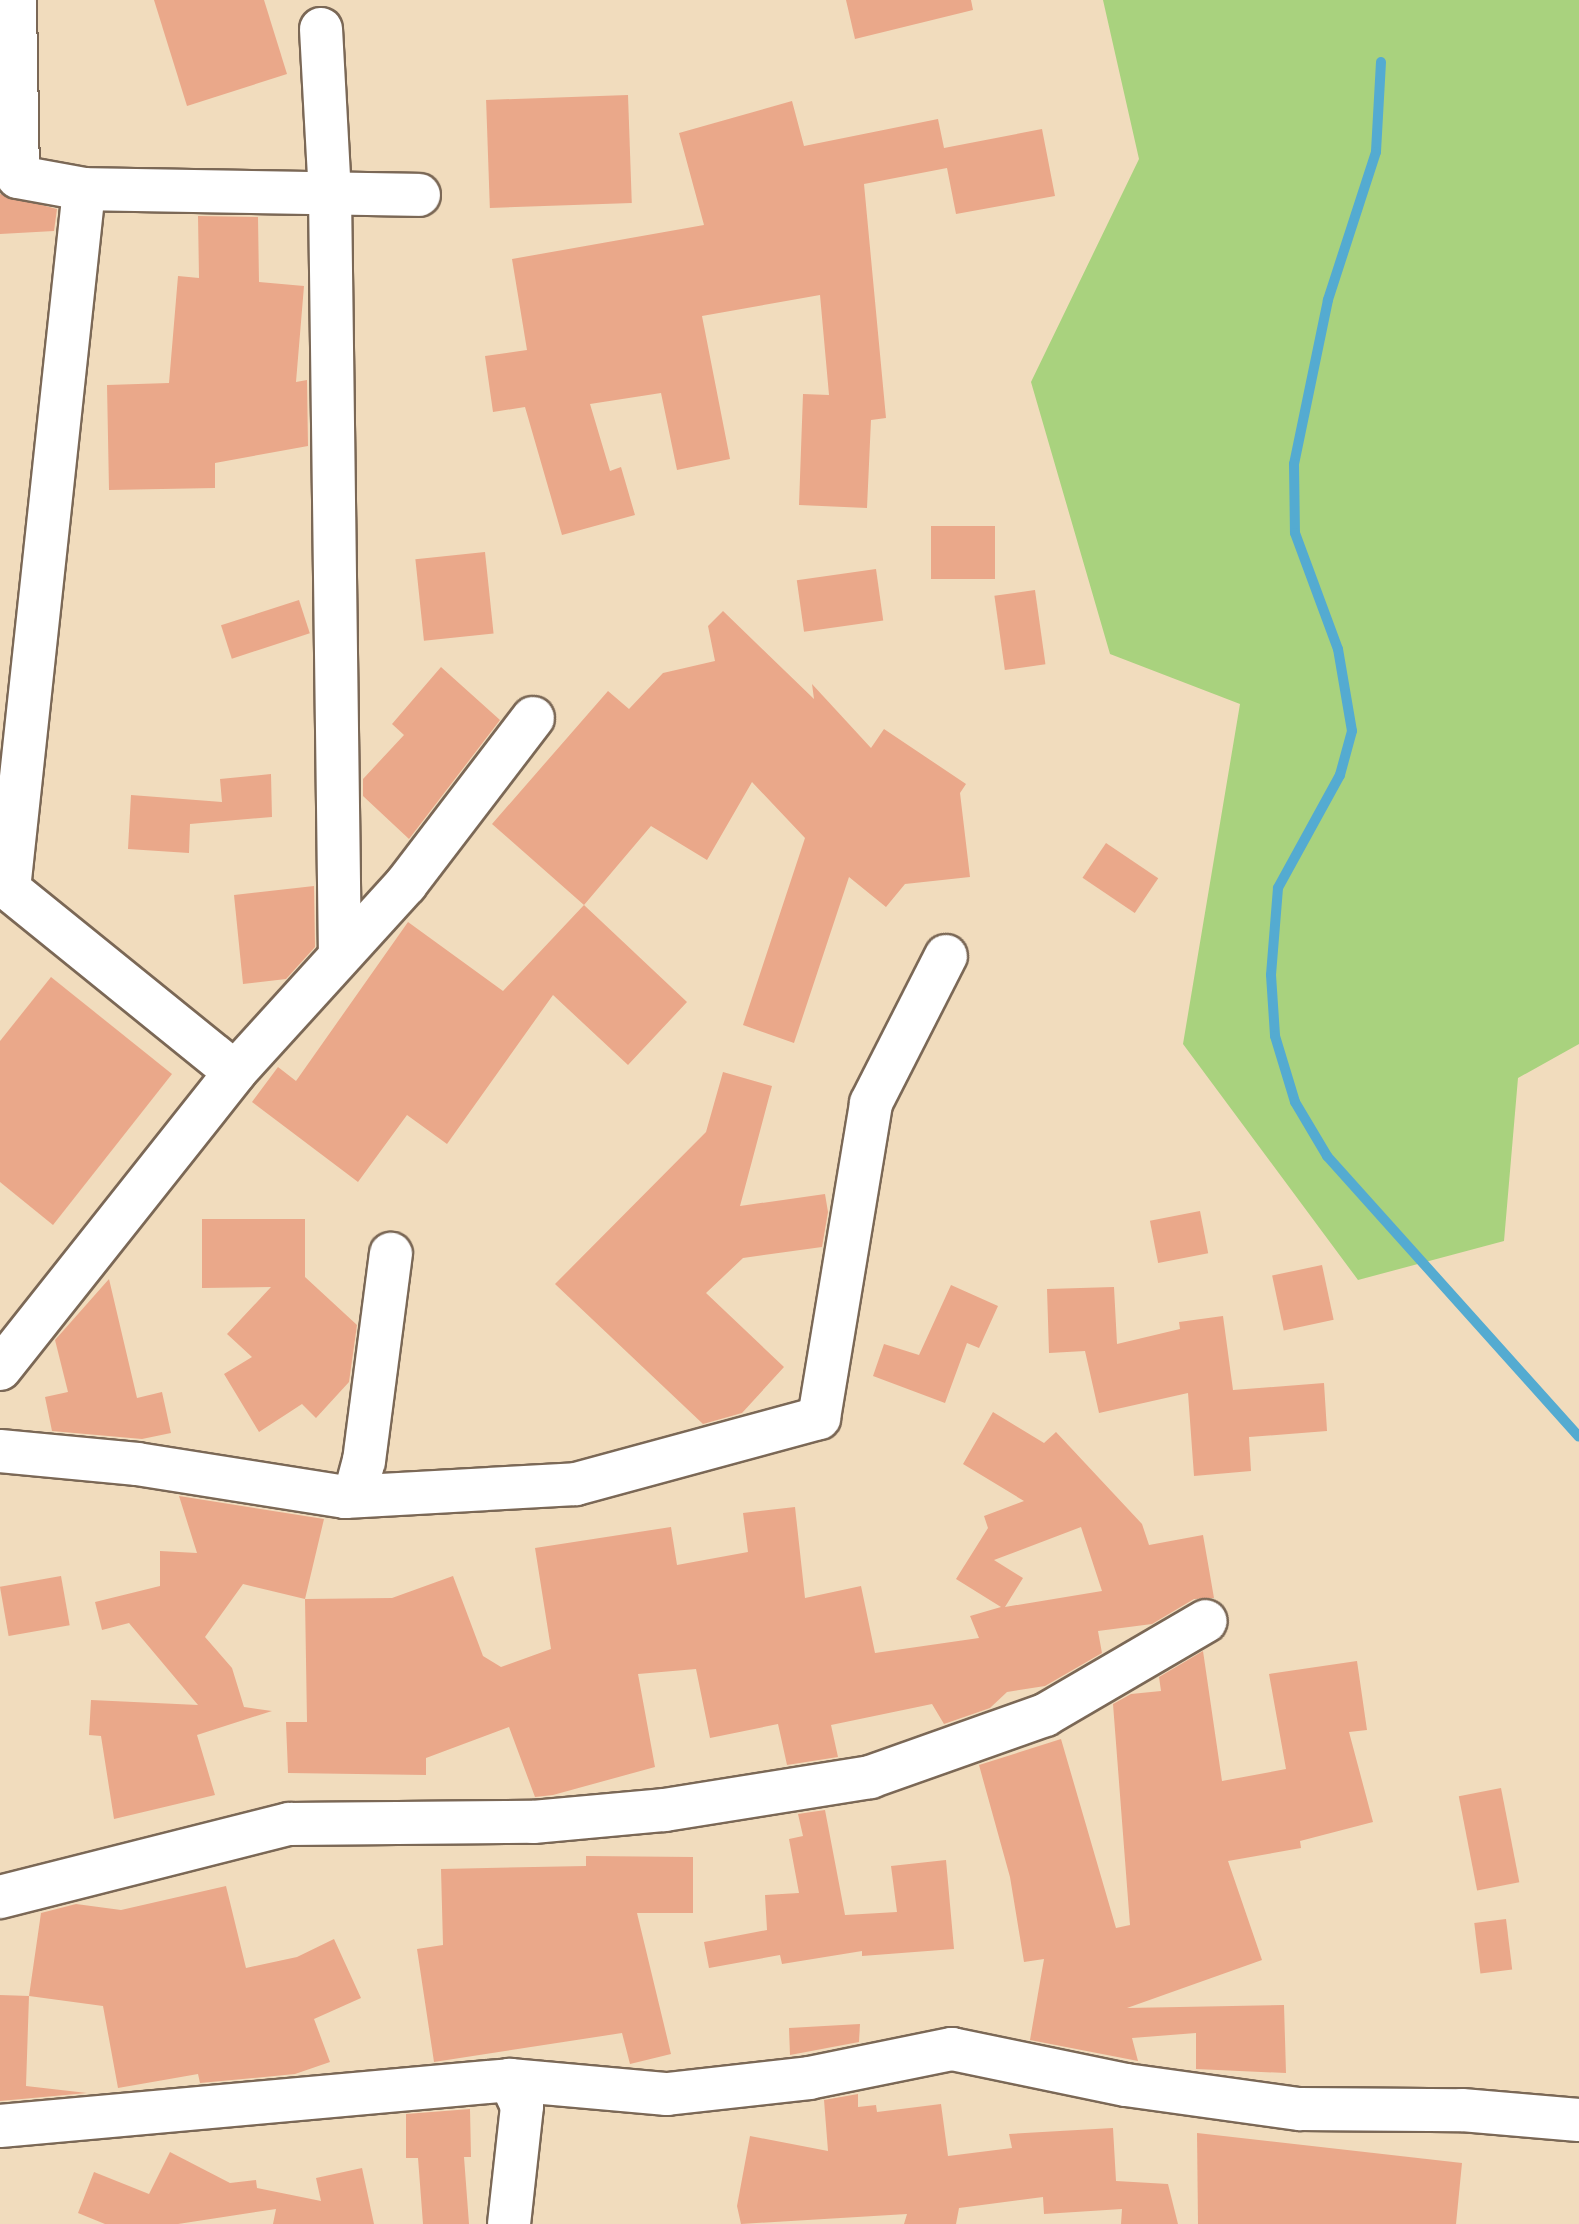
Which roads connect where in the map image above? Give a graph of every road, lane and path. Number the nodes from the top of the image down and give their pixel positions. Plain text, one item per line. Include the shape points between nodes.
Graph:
1 (15, 0) edge
2 (320, 29) dead end
3 (84, 189) junction
4 (330, 194) junction
5 (419, 195) dead end
6 (533, 718) dead end
7 (4, 886) edge
8 (340, 956) junction
9 (946, 956) dead end
10 (236, 1072) junction
11 (391, 1254) dead end
12 (0, 1368) edge
13 (0, 1452) edge
14 (345, 1497) junction
15 (1206, 1621) dead end
16 (0, 1897) edge
17 (510, 2080) junction
18 (1579, 2120) edge
19 (0, 2126) edge
20 (509, 2224) edge

1 - 3 street via 18,176
2 - 4 street
3 - 4 street
3 - 7 street
4 - 5 street
4 - 8 street
6 - 8 street via 406,884
7 - 10 street
8 - 10 street
9 - 14 street via 870,1104 819,1418 576,1484
10 - 12 street
11 - 14 street via 364,1461 356,1490
13 - 14 street via 137,1464
15 - 16 street via 1045,1714 870,1777 666,1810 533,1822 289,1824
17 - 18 street via 667,2094 809,2078 952,2049 1126,2085 1300,2110 1462,2110
17 - 19 street
17 - 20 street via 522,2106

